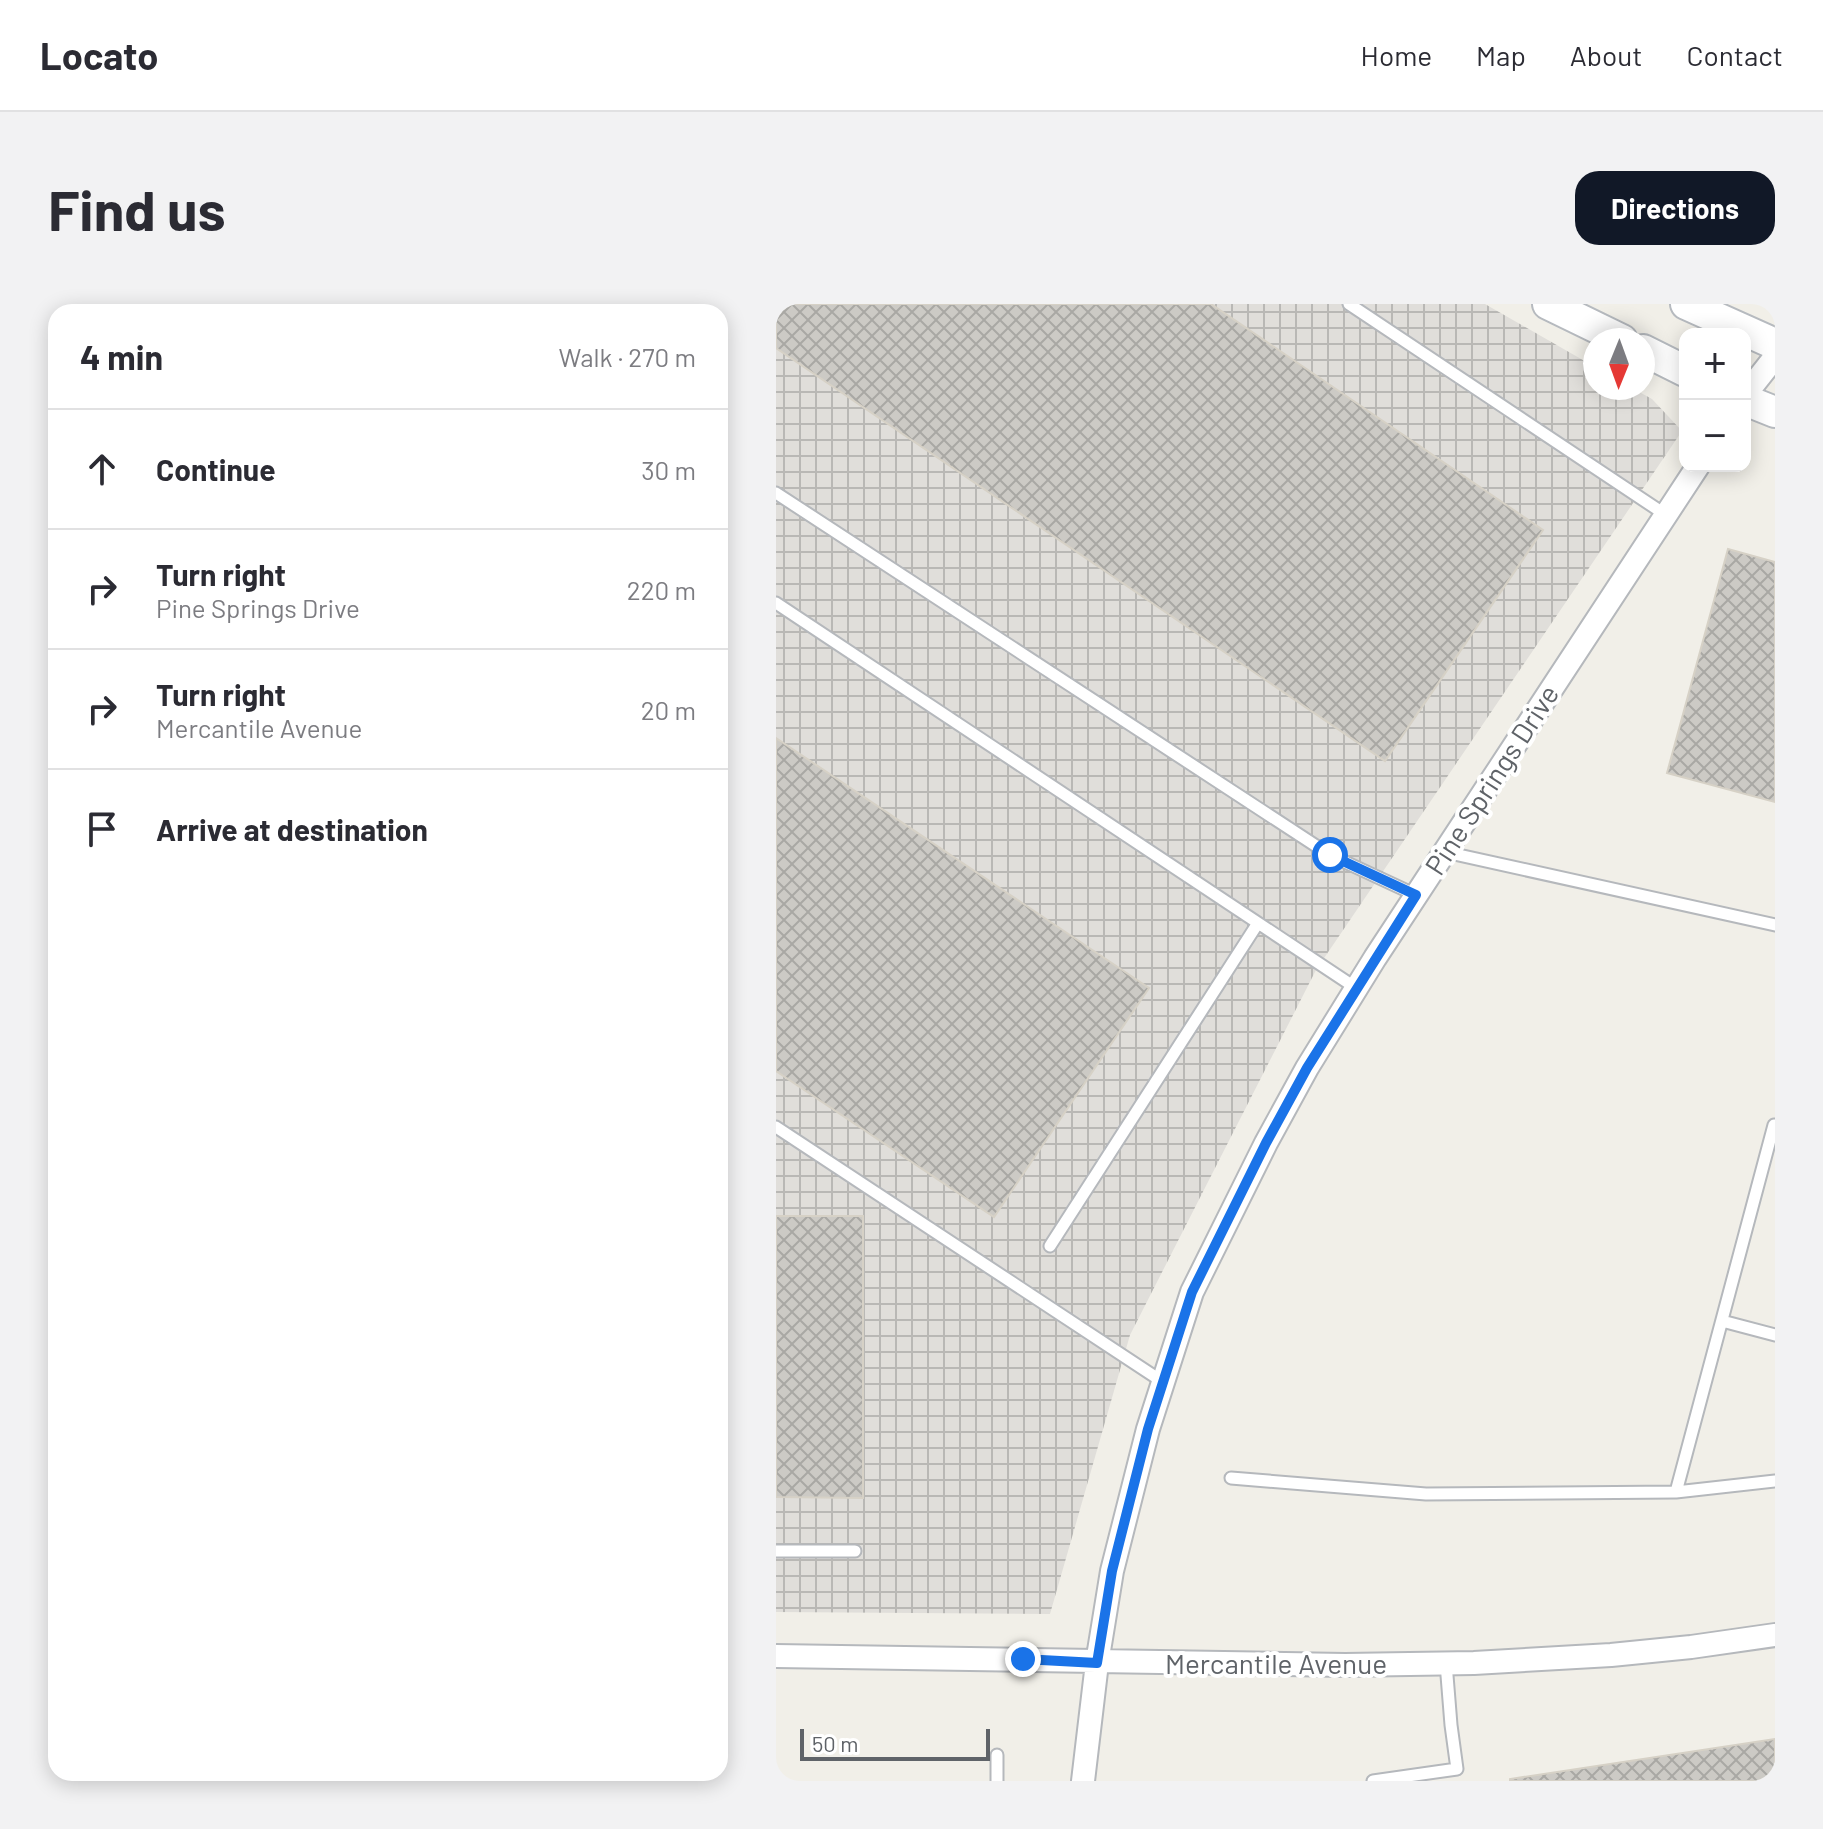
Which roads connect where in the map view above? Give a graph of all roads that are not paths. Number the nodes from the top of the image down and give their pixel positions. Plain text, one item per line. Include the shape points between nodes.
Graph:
1 (1349, 304) edge
2 (1548, 304) edge
3 (1686, 304) edge
4 (1597, 328) edge
5 (1775, 344) edge
6 (1655, 356) edge
7 (1775, 357) edge
8 (1679, 368) edge
9 (1751, 390) edge
10 (1749, 400) edge
11 (1775, 412) edge
12 (1694, 472) edge
13 (776, 493) edge
14 (1666, 515) junction
15 (776, 603) edge
16 (1445, 852) junction
17 (1416, 895) junction
18 (1258, 923) junction
19 (1775, 925) edge
20 (1356, 988) junction
21 (1775, 1126) edge
22 (776, 1127) edge
23 (1050, 1246) dead end
24 (1722, 1321) junction
25 (1775, 1335) edge
26 (1163, 1382) junction
27 (1231, 1478) dead end
28 (1775, 1481) edge
29 (1676, 1492) junction
30 (776, 1551) edge
31 (855, 1551) dead end
32 (1775, 1635) edge
33 (776, 1656) edge
34 (1097, 1663) junction
35 (1446, 1663) junction
36 (997, 1755) dead end
37 (1458, 1775) edge
38 (997, 1781) edge
39 (1083, 1781) edge
40 (1373, 1781) edge

1 - 14 lane
2 - 4 main road
3 - 5 main road
6 - 8 main road
7 - 9 street
10 - 11 main road
12 - 14 street, Pine Springs Drive
13 - 17 lane via 1330,855
14 - 16 street, Pine Springs Drive
15 - 18 lane
16 - 17 street, Pine Springs Drive
16 - 19 lane
17 - 20 street, Pine Springs Drive
18 - 20 lane
18 - 23 lane
20 - 26 street, Pine Springs Drive via 1266,1143 1192,1292
21 - 24 lane
22 - 26 lane
24 - 25 lane
24 - 29 lane
26 - 34 street, Pine Springs Drive via 1112,1571
27 - 29 lane via 1426,1494
28 - 29 lane
30 - 31 lane
32 - 35 street, Mercantile Avenue via 1611,1655
33 - 34 street, Mercantile Avenue
34 - 35 street, Mercantile Avenue
34 - 39 street, Pine Springs Drive
35 - 37 lane
36 - 38 lane
37 - 40 lane

